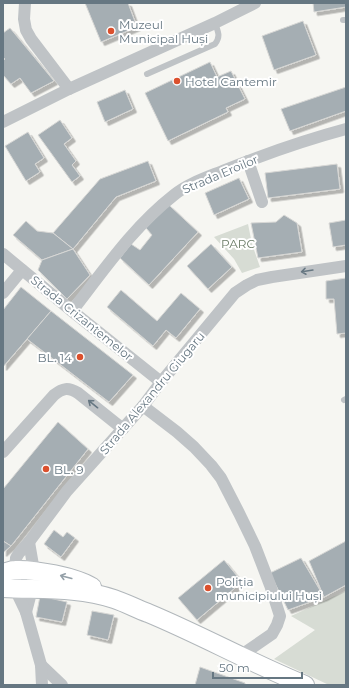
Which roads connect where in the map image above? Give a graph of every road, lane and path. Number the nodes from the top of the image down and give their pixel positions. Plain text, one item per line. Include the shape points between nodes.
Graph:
1 (25, 3) edge
2 (255, 3) edge
3 (215, 23) junction
4 (147, 74) dead end
5 (68, 89) junction
6 (3, 122) edge
7 (346, 129) edge
8 (248, 161) junction
9 (262, 202) dead end
10 (3, 254) edge
11 (346, 266) edge
12 (22, 270) junction
13 (3, 293) edge
14 (72, 311) junction
15 (162, 382) junction
16 (143, 406) junction
17 (123, 429) junction
18 (3, 452) edge
19 (30, 542) junction
20 (34, 571) junction
21 (9, 572) edge
22 (17, 588) edge
23 (114, 599) junction
24 (240, 656) junction
25 (41, 666) junction
26 (42, 685) edge
27 (62, 685) edge
28 (305, 685) edge

1 - 5 street via 26,30
2 - 3 street
3 - 4 lane via 219,34 215,44
3 - 5 street
5 - 6 street
7 - 8 street, Strada Eroilor via 318,136
8 - 9 street
8 - 14 street, Strada Eroilor via 191,184 174,194 126,241
10 - 12 street, Strada Crizantemelor
11 -> 15 street, Strada Alexandru Giugaru via 272,277 247,285 236,293
12 - 13 street
12 - 14 street, Strada Crizantemelor
14 - 15 street, Strada Crizantemelor
15 - 16 street, Strada Alexandru Giugaru
16 - 17 street, Strada Alexandru Giugaru
16 - 24 street via 177,432 211,465 221,478 255,546 280,616 272,634
17 -> 18 street via 78,393 65,389 54,395
17 - 19 street, Strada Alexandru Giugaru via 67,491
19 - 20 street
19 - 21 street, Strada Alexandru Giugaru via 19,553
20 - 21 street
20 - 22 street
23 -> 20 street via 90,585 51,573
21 - 22 street, Strada Alexandru Giugaru
22 - 23 street via 60,590
22 - 25 street
23 - 24 street via 172,623
24 - 28 street
25 - 26 street
25 - 27 street

